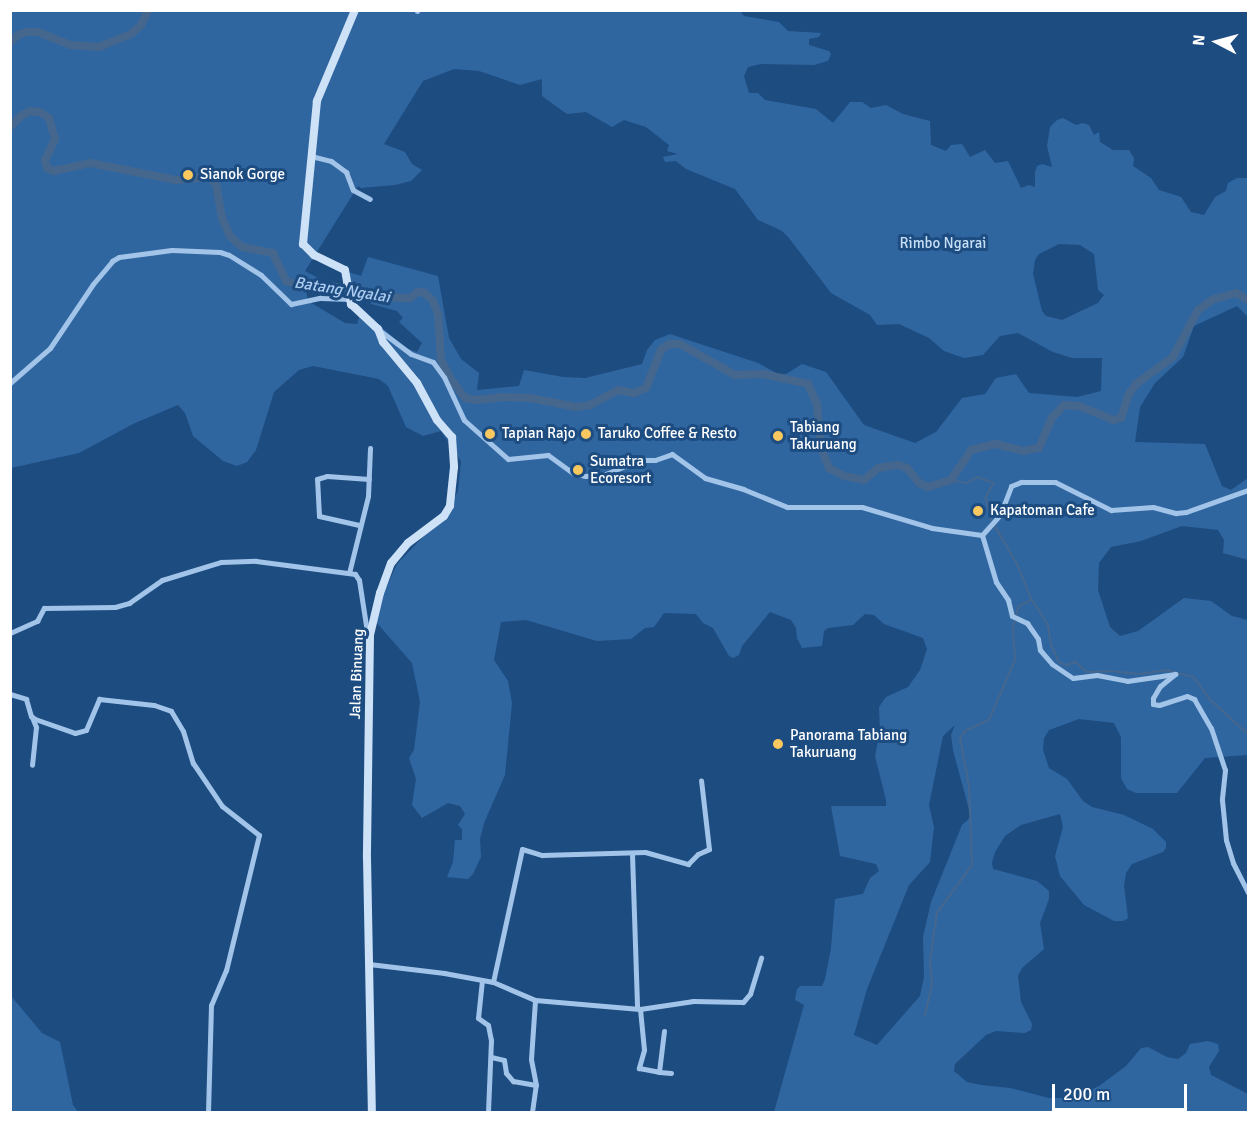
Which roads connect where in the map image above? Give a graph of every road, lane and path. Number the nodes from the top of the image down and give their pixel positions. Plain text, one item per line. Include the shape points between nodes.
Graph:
1 (355, 10) edge
2 (311, 156) junction
3 (370, 199) dead end
4 (348, 297) junction
5 (378, 329) junction
6 (10, 383) edge
7 (370, 448) dead end
8 (369, 479) junction
9 (1248, 490) edge
10 (359, 525) junction
11 (982, 535) junction
12 (350, 573) junction
13 (10, 633) edge
14 (369, 647) junction
15 (10, 694) edge
16 (31, 716) junction
17 (32, 765) dead end
18 (701, 780) dead end
19 (632, 854) junction
20 (1248, 893) edge
21 (761, 958) dead end
22 (369, 964) junction
23 (482, 980) junction
24 (493, 982) junction
25 (535, 1000) junction
26 (639, 1008) junction
27 (664, 1031) dead end
28 (491, 1057) junction
29 (659, 1072) junction
30 (671, 1073) dead end
31 (536, 1085) junction
32 (208, 1113) edge
33 (372, 1113) edge
34 (488, 1113) edge
35 (532, 1113) edge

1 - 2 main road via 316,101
2 - 3 street via 333,162 346,172 353,190
2 - 4 main road via 303,244 314,255 345,270
4 - 5 main road, Jalan Binuang via 356,310
4 - 6 street via 291,304 261,275 220,252 172,250 119,257 93,285 50,348
5 - 11 street via 411,354 433,362 464,420 508,459 548,455 573,474 585,476 603,475 640,460 672,454 705,478 787,507 862,507 932,528
5 - 14 main road, Jalan Binuang via 383,342 417,383 437,420 452,437 453,495 444,516 408,543 391,563 380,593
7 - 8 street
8 - 10 street
8 - 10 street via 317,479 319,516
9 - 11 street via 1176,513 1153,507 1111,510 1064,484 1021,482 1008,489 1002,512
10 - 12 street
11 - 20 street via 996,582 1008,600 1012,616 1027,622 1040,650 1052,664 1074,678 1097,675 1127,681 1175,674 1160,686 1153,704 1187,696 1194,699 1211,728 1225,770 1222,800 1226,840
12 - 13 street via 256,561 221,562 162,580 129,603 115,607 44,608 37,621
12 - 14 street via 359,580
14 - 22 main road, Jalan Binuang
15 - 16 street via 28,701
16 - 17 street via 36,727
16 - 32 street via 80,733 86,730 99,699 154,705 171,711 183,731 193,763 222,806 260,835 226,970 211,1005
18 - 19 street via 709,849 688,864 656,853
19 - 24 street via 542,855 522,849
19 - 26 street
21 - 26 street via 750,994 743,1002 701,1000
22 - 23 street
22 - 33 main road, Jalan Binuang
23 - 24 street
23 - 28 street via 478,1018 490,1028
24 - 25 street
25 - 26 street
25 - 31 street via 531,1059
26 - 29 street via 644,1050 639,1068
27 - 29 street
28 - 31 street via 504,1060 506,1073 513,1081
28 - 34 street
29 - 30 street
31 - 35 street

